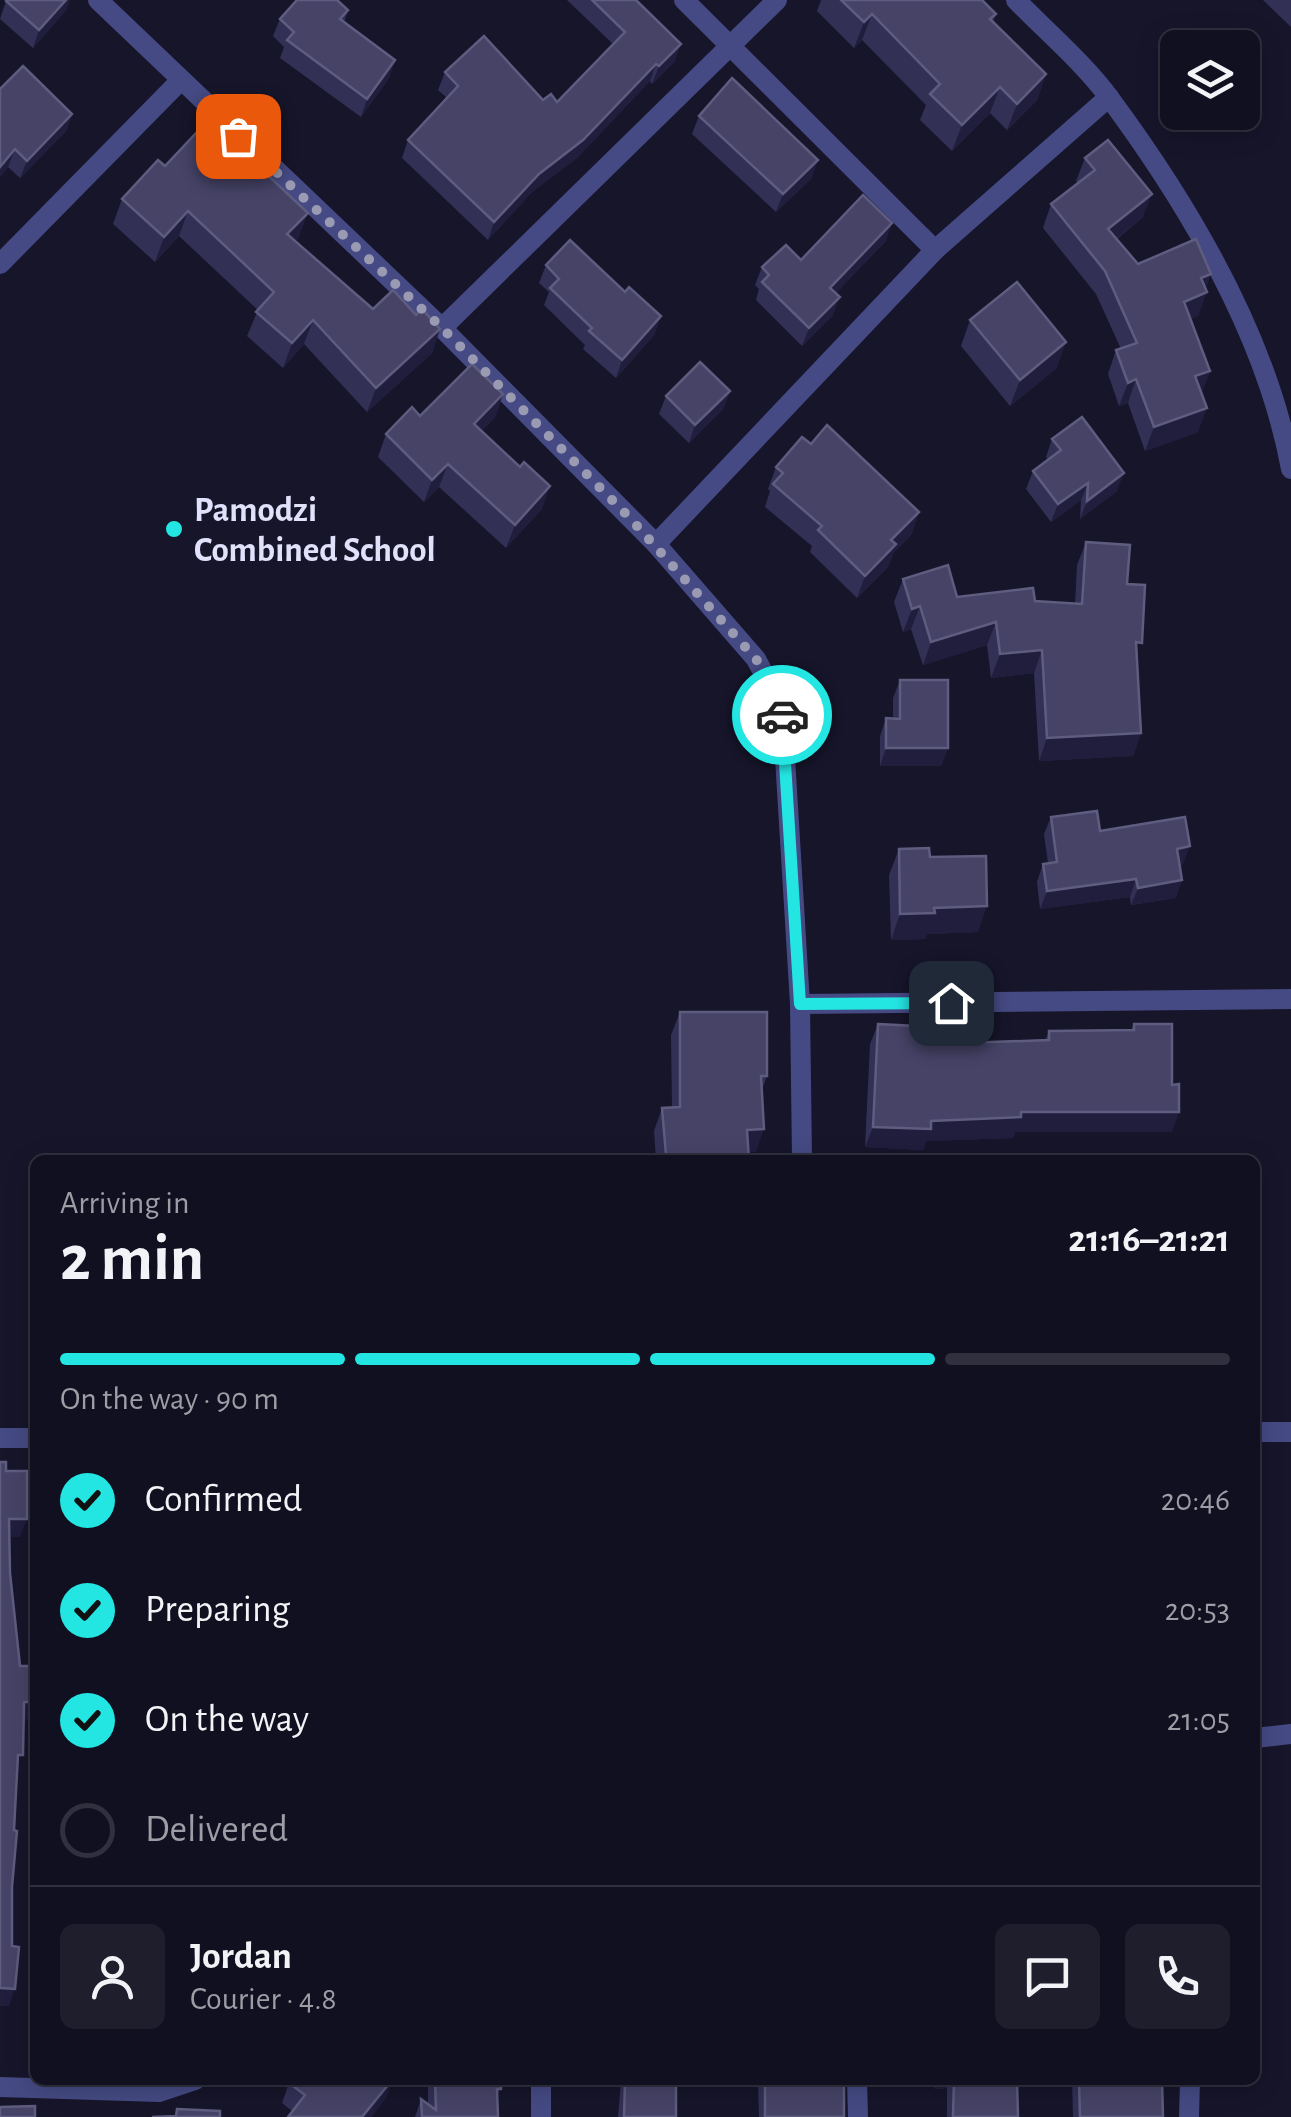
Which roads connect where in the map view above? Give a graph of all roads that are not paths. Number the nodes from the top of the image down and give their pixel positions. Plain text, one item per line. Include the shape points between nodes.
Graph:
1 (98, 0) edge
2 (684, 0) edge
3 (777, 0) edge
4 (1016, 0) edge
5 (733, 47) junction
6 (180, 82) junction
7 (1109, 97) junction
8 (936, 250) junction
9 (0, 264) edge
10 (442, 328) junction
11 (1291, 469) edge
12 (656, 544) junction
13 (1291, 999) edge
14 (800, 1004) junction
15 (802, 1155) edge
16 (1260, 1432) edge
17 (1291, 1432) edge
18 (0, 1438) edge
19 (30, 1438) edge
20 (1291, 1734) edge
21 (1260, 1737) edge
22 (180, 2085) edge
23 (541, 2085) edge
24 (857, 2085) edge
25 (1190, 2085) edge
26 (0, 2087) edge
27 (541, 2117) edge
28 (858, 2117) edge
29 (1189, 2117) edge

1 - 6 street
2 - 5 street
3 - 5 street
4 - 7 street
5 - 8 street
5 - 10 street
6 - 9 street
6 - 10 street
7 - 8 street
7 - 11 street via 1197,230 1241,314 1284,429
8 - 12 street
10 - 12 street
12 - 14 street via 756,659 782,708
13 - 14 street
14 - 15 street
16 - 17 street
18 - 19 street
20 - 21 street
22 - 26 street via 159,2092
23 - 27 street
24 - 28 street
25 - 29 street

